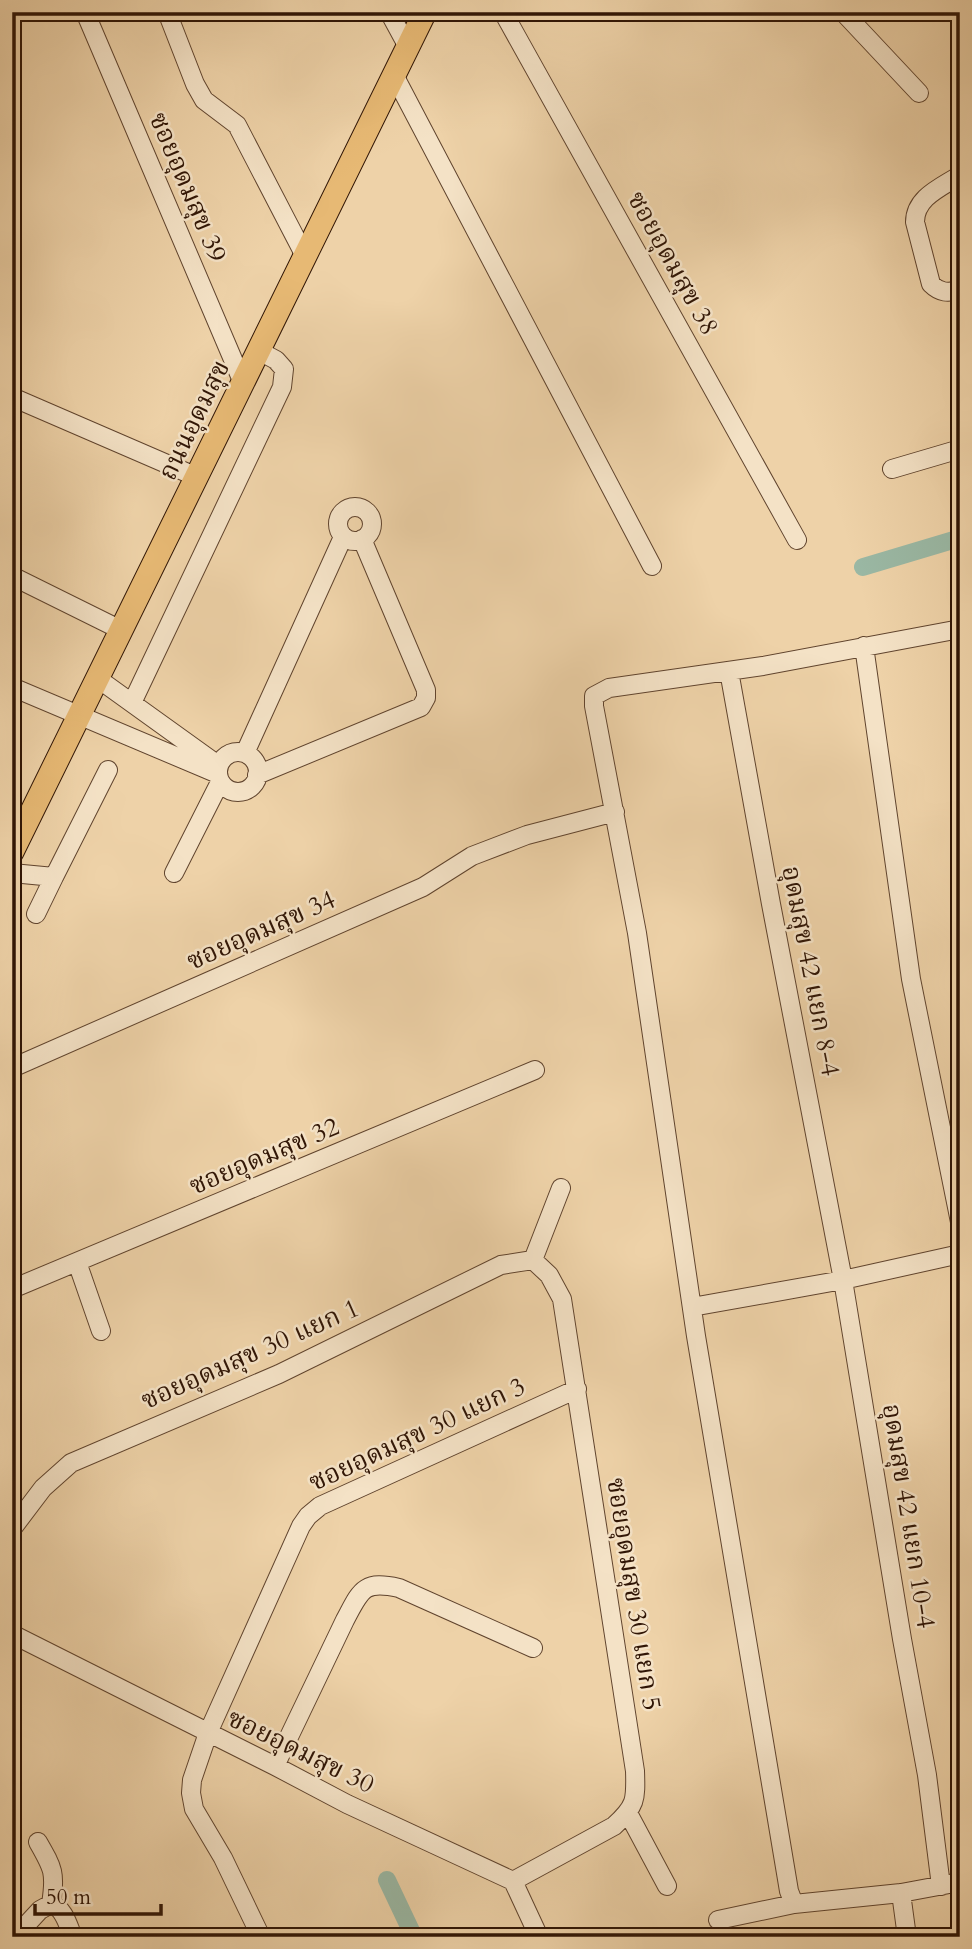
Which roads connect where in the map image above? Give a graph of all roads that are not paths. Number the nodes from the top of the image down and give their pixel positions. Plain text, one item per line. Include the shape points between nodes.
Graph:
1 (85, 12) edge
2 (167, 12) edge
3 (389, 12) edge
4 (425, 12) edge
5 (503, 12) edge
6 (843, 12) edge
7 (408, 47) junction
8 (394, 75) junction
9 (919, 93) dead end
10 (960, 175) edge
11 (305, 256) junction
12 (960, 290) edge
13 (259, 351) junction
14 (243, 383) junction
15 (15, 403) edge
16 (960, 449) edge
17 (892, 468) dead end
18 (197, 477) junction
19 (343, 537) junction
20 (362, 540) junction
21 (797, 540) dead end
22 (652, 566) dead end
23 (12, 576) edge
24 (960, 629) edge
25 (121, 630) junction
26 (863, 646) junction
27 (729, 671) junction
28 (97, 678) junction
29 (12, 687) edge
30 (132, 703) junction
31 (78, 715) junction
32 (245, 753) junction
33 (108, 770) dead end
34 (219, 774) junction
35 (257, 775) junction
36 (615, 812) junction
37 (12, 852) edge
38 (12, 873) edge
39 (174, 873) dead end
40 (54, 877) junction
41 (36, 914) dead end
42 (12, 1068) edge
43 (535, 1070) dead end
44 (561, 1188) dead end
45 (960, 1222) edge
46 (960, 1254) edge
47 (533, 1260) junction
48 (77, 1262) junction
49 (843, 1280) junction
50 (12, 1289) edge
51 (692, 1307) junction
52 (102, 1331) dead end
53 (577, 1389) junction
54 (12, 1529) edge
55 (12, 1634) edge
56 (533, 1648) dead end
57 (208, 1733) junction
58 (275, 1766) junction
59 (628, 1813) junction
60 (38, 1842) dead end
61 (513, 1881) junction
62 (960, 1882) edge
63 (667, 1886) dead end
64 (941, 1886) junction
65 (901, 1893) junction
66 (794, 1905) junction
67 (46, 1907) junction
68 (718, 1920) dead end
69 (17, 1928) edge
70 (73, 1937) edge
71 (261, 1937) edge
72 (539, 1937) edge
73 (907, 1937) edge

1 - 14 street, ซอยอุดมสุข 39
2 - 11 street via 204,100 237,125
3 - 7 street
4 - 7 main road, ถนนอุดมสุข
5 - 21 street, ซอยอุดมสุข 38
6 - 9 street
7 - 8 main road, ถนนอุดมสุข
8 - 11 main road, ถนนอุดมสุข
8 - 22 street
10 - 12 street via 920,203 915,222 930,284 944,293
11 - 13 main road, ถนนอุดมสุข
13 - 14 main road, ถนนอุดมสุข
13 - 30 street via 284,369 282,387
14 - 18 main road, ถนนอุดมสุข
15 - 18 street
16 - 17 street
18 - 25 main road, ถนนอุดมสุข
19 - 20 street
19 - 20 street via 338,518 347,508 361,507 372,523
19 - 32 street
20 - 35 street via 426,698 421,707
23 - 25 street
24 - 26 street
25 - 28 main road, ถนนอุดมสุข
26 - 27 street
26 - 45 street via 911,979
27 - 36 street via 609,688 594,696
27 - 49 street, อุดมสุข 42 แยก 8-4
28 - 30 street
28 - 31 main road, ถนนอุดมสุข
29 - 31 street
30 - 34 street
31 - 34 street
31 - 37 main road, ถนนอุดมสุข
32 - 34 street via 226,755
32 - 35 street via 255,762
33 - 40 street
34 - 35 street via 225,787 238,792 251,787
34 - 39 street
36 - 42 street, ซอยอุดมสุข 34 via 527,835 471,856 412,892
36 - 51 street
38 - 40 street
40 - 41 street
43 - 48 street, ซอยอุดมสุข 32
44 - 47 street
46 - 49 street
47 - 53 street, ซอยอุดมสุข 30 แยก 5 via 549,1275 562,1299
47 - 54 street, ซอยอุดมสุข 30 แยก 1 via 501,1265 279,1374 71,1463 43,1488
48 - 50 street, ซอยอุดมสุข 32
48 - 52 street
49 - 51 street
49 - 64 street, อุดมสุข 42 แยก 10-4 via 927,1775
51 - 66 street via 786,1880
53 - 57 street, ซอยอุดมสุข 30 แยก 3 via 351,1491 308,1516
53 - 59 street, ซอยอุดมสุข 30 แยก 5 via 635,1771 636,1796
55 - 57 street, ซอยอุดมสุข 30
56 - 58 street via 399,1588 379,1583 366,1587
57 - 58 street, ซอยอุดมสุข 30
57 - 71 street, ซอยอุดมสุข 30 แยก 3 via 192,1780 194,1809
58 - 61 street, ซอยอุดมสุข 30
59 - 61 street via 607,1830
59 - 63 street
60 - 67 street via 55,1882
61 - 72 street
62 - 64 street
64 - 65 street
65 - 66 street
65 - 73 street
66 - 68 street
67 - 69 street
67 - 70 street via 57,1906

